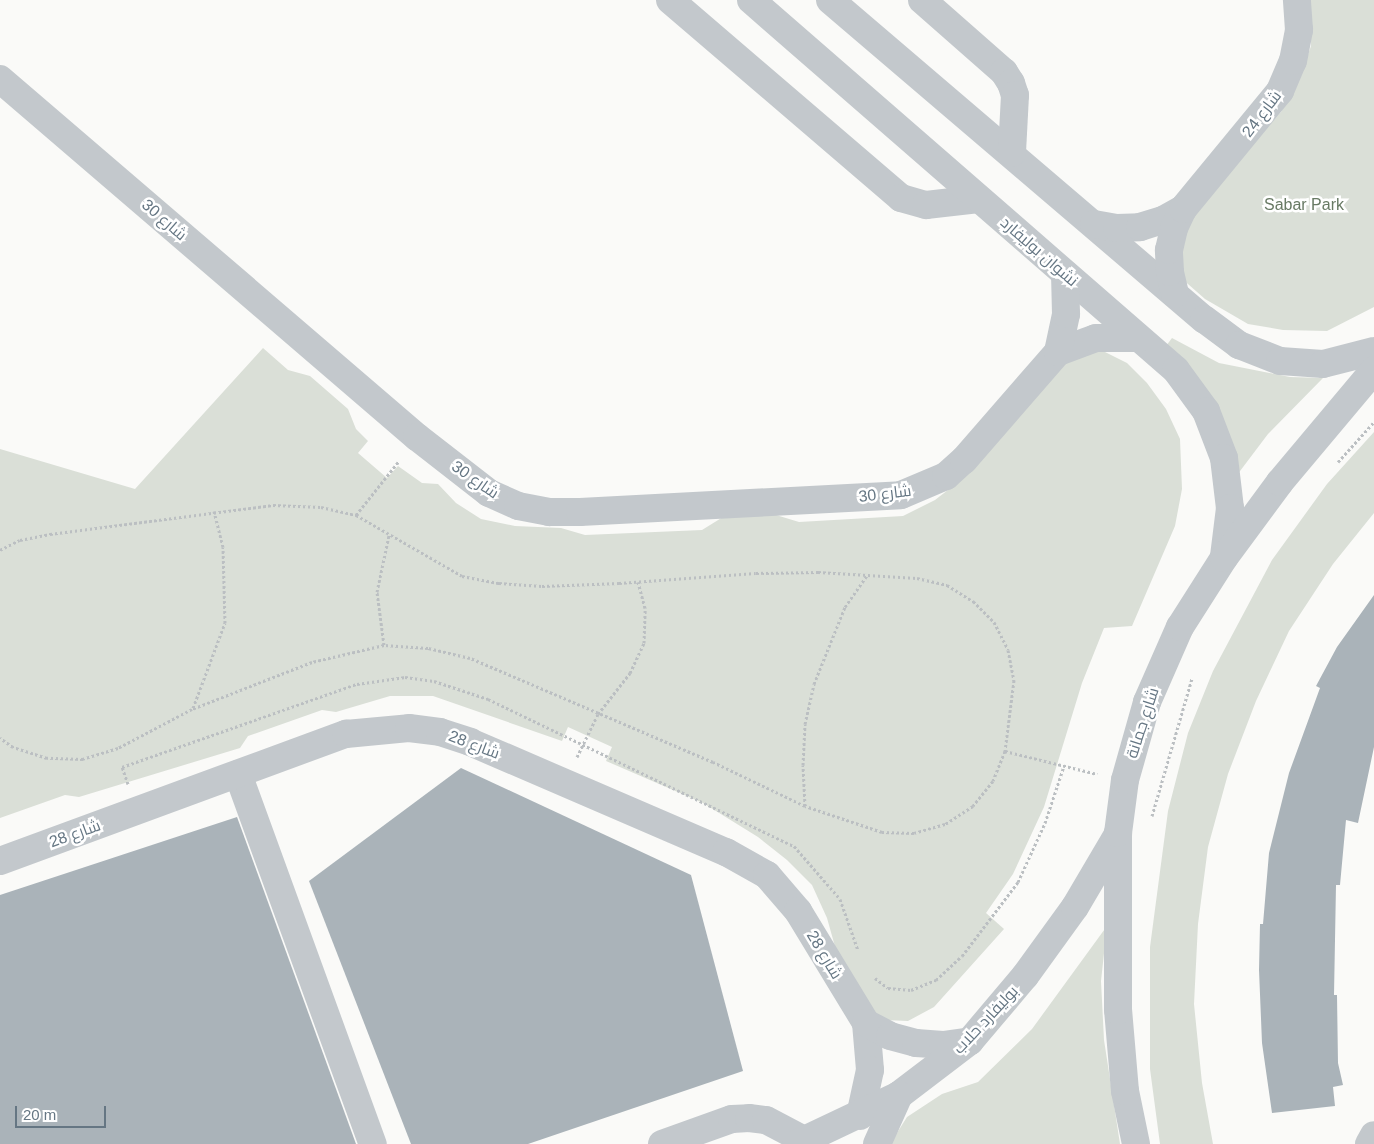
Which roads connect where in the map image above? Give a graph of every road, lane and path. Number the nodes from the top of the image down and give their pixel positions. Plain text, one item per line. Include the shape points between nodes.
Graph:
1 (670, 0) edge
2 (751, 0) edge
3 (830, 0) edge
4 (922, 0) edge
5 (1298, 0) edge
6 (0, 79) edge
7 (1012, 153) junction
8 (979, 199) junction
9 (1183, 208) junction
10 (1094, 224) junction
11 (1065, 274) junction
12 (1175, 294) junction
13 (1138, 338) junction
14 (1374, 351) edge
15 (1058, 352) junction
16 (1374, 370) edge
17 (1374, 422) edge
18 (418, 436) junction
19 (1331, 468) dead end
20 (214, 512) junction
21 (356, 514) junction
22 (389, 535) junction
23 (0, 550) edge
24 (1224, 558) junction
25 (868, 573) junction
26 (638, 582) junction
27 (384, 645) junction
28 (1193, 676) dead end
29 (192, 709) junction
30 (598, 714) junction
31 (0, 738) edge
32 (1005, 751) junction
33 (238, 774) junction
34 (1125, 780) junction
35 (565, 783) junction
36 (806, 806) junction
37 (1150, 823) dead end
38 (1118, 833) junction
39 (0, 861) edge
40 (866, 1023) junction
41 (970, 1041) junction
42 (899, 1094) junction
43 (860, 1116) junction
44 (1374, 1135) edge
45 (801, 1142) edge
46 (373, 1144) edge
47 (662, 1144) edge
48 (877, 1144) edge
49 (1136, 1144) edge
50 (1369, 1144) edge

1 - 8 street via 900,198 926,205
2 - 8 street, نشوان بوليفارد
3 - 7 street
4 - 7 street via 996,64 1011,83 1014,95
5 - 9 street, شارع 24 via 1299,30 1293,61 1280,91
6 - 18 street, شارع 30
7 - 10 street
8 - 11 street, نشوان بوليفارد
9 - 10 street, شارع 24 via 1163,220 1140,227
9 - 12 street, شارع 24 via 1169,250
10 - 12 street
11 - 13 street, نشوان بوليفارد
11 - 15 street, شارع 30 via 1066,314
12 - 14 street via 1239,345 1280,360 1323,364
13 - 15 street, شارع 30 via 1096,338
13 - 24 street, نشوان بوليفارد via 1176,370 1206,411 1224,458 1230,508
15 - 18 street, شارع 30 via 964,460 939,480 902,495 549,512 518,506 489,493
16 - 24 street, شارع جمانة via 1280,482
17 - 19 path
18 - 21 path
20 - 21 path via 274,505 320,507
20 - 23 path via 50,534 20,540
20 - 29 path via 223,547 226,623
21 - 22 path
22 - 26 path via 462,576 499,583 542,586
22 - 27 path via 377,592
24 - 34 street, شارع جمانة via 1180,628 1151,694
25 - 26 path via 756,573
25 - 32 path via 947,585 973,601 994,622 1008,650 1014,680
25 - 36 path via 845,607 814,684 803,757
26 - 30 path via 645,608 644,643 630,673
27 - 29 path via 312,662
27 - 30 path via 428,648 470,658
28 - 37 path
29 - 31 path via 118,748 83,759 47,758 13,747
30 - 35 path
30 - 36 path via 713,762
32 - 34 path
32 - 36 path via 993,781 972,806 945,824 914,833 882,832
33 - 35 street, شارع 28 via 346,734 409,728 440,732 470,742
33 - 39 street, شارع 28
33 - 46 street
34 - 38 street, شارع جمانة
35 - 40 street, شارع 28 via 747,862 767,875 798,911
38 - 41 street, بوليفارد حلاب via 1074,907 1036,961
38 - 49 street, شارع جمانة via 1118,1010 1125,1091
40 - 41 street via 890,1036 916,1043 944,1045
40 - 43 street, شارع 28 via 870,1070
41 - 42 street, بوليفارد حلاب
42 - 43 street, بوليفارد حلاب
42 - 48 street
43 - 45 street, بوليفارد حلاب
44 - 50 street
45 - 47 street via 766,1120 749,1118 732,1119

